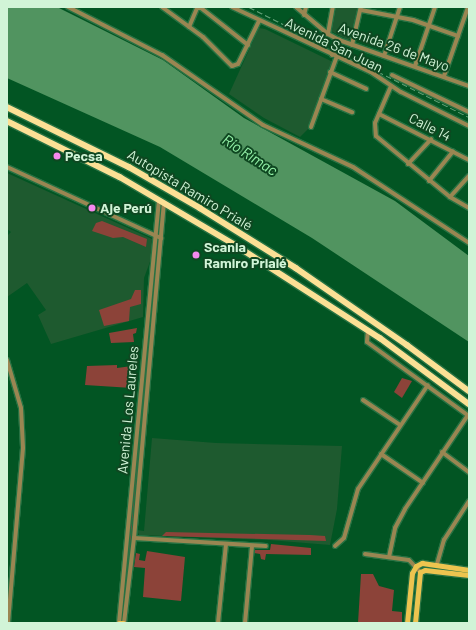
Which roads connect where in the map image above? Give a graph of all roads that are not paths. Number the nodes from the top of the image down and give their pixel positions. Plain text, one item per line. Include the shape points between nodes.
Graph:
1 (68, 7) edge
2 (162, 7) edge
3 (232, 7) edge
4 (296, 7) edge
5 (306, 7) edge
6 (333, 7) edge
7 (400, 7) edge
8 (435, 7) edge
9 (468, 7) edge
10 (361, 9) edge
11 (304, 15) junction
12 (397, 16) junction
13 (259, 20) junction
14 (429, 26) junction
15 (189, 27) junction
16 (328, 34) junction
17 (458, 36) junction
18 (339, 40) junction
19 (248, 45) junction
20 (352, 45) junction
21 (335, 55) junction
22 (384, 56) junction
23 (416, 64) junction
24 (330, 72) junction
25 (392, 75) dead end
26 (444, 76) junction
27 (391, 86) junction
28 (469, 86) edge
29 (366, 88) dead end
30 (321, 99) junction
31 (7, 107) edge
32 (352, 112) dead end
33 (469, 112) edge
34 (380, 114) junction
35 (28, 117) junction
36 (7, 121) edge
37 (469, 126) edge
38 (312, 127) dead end
39 (21, 128) junction
40 (430, 139) junction
41 (453, 151) junction
42 (469, 160) edge
43 (408, 164) junction
44 (7, 167) edge
45 (469, 176) edge
46 (429, 181) junction
47 (450, 197) junction
48 (162, 201) junction
49 (469, 208) edge
50 (244, 235) junction
51 (155, 236) junction
52 (161, 238) junction
53 (469, 243) edge
54 (238, 246) junction
55 (368, 330) junction
56 (7, 360) edge
57 (428, 385) junction
58 (469, 391) edge
59 (363, 400) dead end
60 (469, 404) edge
61 (468, 415) edge
62 (400, 425) junction
63 (442, 452) junction
64 (381, 454) junction
65 (469, 472) edge
66 (423, 483) junction
67 (469, 501) edge
68 (134, 538) junction
69 (226, 544) junction
70 (252, 546) junction
71 (266, 546) dead end
72 (335, 546) dead end
73 (364, 554) dead end
74 (389, 557) junction
75 (419, 564) junction
76 (437, 564) junction
77 (469, 570) edge
78 (420, 572) junction
79 (469, 575) edge
80 (8, 623) edge
81 (119, 623) edge
82 (124, 623) edge
83 (218, 623) edge
84 (245, 623) edge
85 (407, 623) edge
86 (415, 623) edge

1 - 53 street via 162,55 263,124 353,167
2 - 15 street
3 - 13 street, Avenida San Juan
4 - 11 street, Avenida 26 de Mayo
5 - 11 street
6 - 16 street
7 - 12 street
8 - 14 street
9 - 17 street
10 - 12 street
10 - 20 street
11 - 16 street, Avenida 26 de Mayo
12 - 14 street
12 - 22 street
13 - 19 street
13 - 21 street, Avenida San Juan
14 - 17 street
14 - 23 street
15 - 19 street via 197,8 201,8
15 - 19 street via 232,66 238,64
16 - 18 street, Avenida 26 de Mayo
17 - 26 street
18 - 20 street, Avenida 26 de Mayo
18 - 21 street
20 - 22 street, Avenida 26 de Mayo
21 - 24 street
21 - 27 street, Avenida San Juan via 371,72
22 - 23 street, Avenida 26 de Mayo
23 - 26 street, Avenida 26 de Mayo
24 - 29 street
24 - 30 street
25 - 33 street
26 - 28 street, Avenida 26 de Mayo
27 - 34 street
27 - 37 street, Avenida San Juan
30 - 32 street
30 - 38 street
31 - 35 highway, Autopista Ramiro Prialé
34 - 40 street, Calle 14
34 - 43 street via 375,123 376,136
35 - 39 highway via 20,121
35 - 50 highway, Autopista Ramiro Prialé via 129,167
36 - 39 highway, Autopista Ramiro Prialé
39 - 48 highway, Autopista Ramiro Prialé
40 - 41 street, Calle 14
40 - 43 street
41 - 42 street, Calle 14
41 - 46 street
43 - 46 street
44 - 51 street
45 - 47 street
46 - 47 street
47 - 49 street
48 - 51 street, Avenida Los Laureles
48 - 52 street, Avenida Los Laureles
48 - 54 highway, Autopista Ramiro Prialé
50 - 54 highway via 245,243
50 - 58 highway, Autopista Ramiro Prialé via 401,341
51 - 52 street
51 - 81 street, Avenida Los Laureles
52 - 68 street, Avenida Los Laureles
54 - 55 highway, Autopista Ramiro Prialé
55 - 57 street via 367,342
55 - 60 highway, Autopista Ramiro Prialé
56 - 80 street via 21,408 23,448
57 - 61 street
57 - 62 street
59 - 62 street
61 - 63 street
62 - 64 street
63 - 65 street
63 - 66 street
64 - 66 street
64 - 72 street via 358,489 344,538
66 - 74 street via 395,528
67 - 76 street via 444,540
68 - 69 street
68 - 82 street, Avenida Los Laureles
69 - 70 street
69 - 83 street
70 - 71 street
70 - 84 street
73 - 74 street
74 - 75 street
75 - 76 main road
75 - 78 street
75 - 85 main road via 412,573
76 - 77 main road
78 - 79 main road via 425,570
78 - 86 main road
81 - 82 main road

